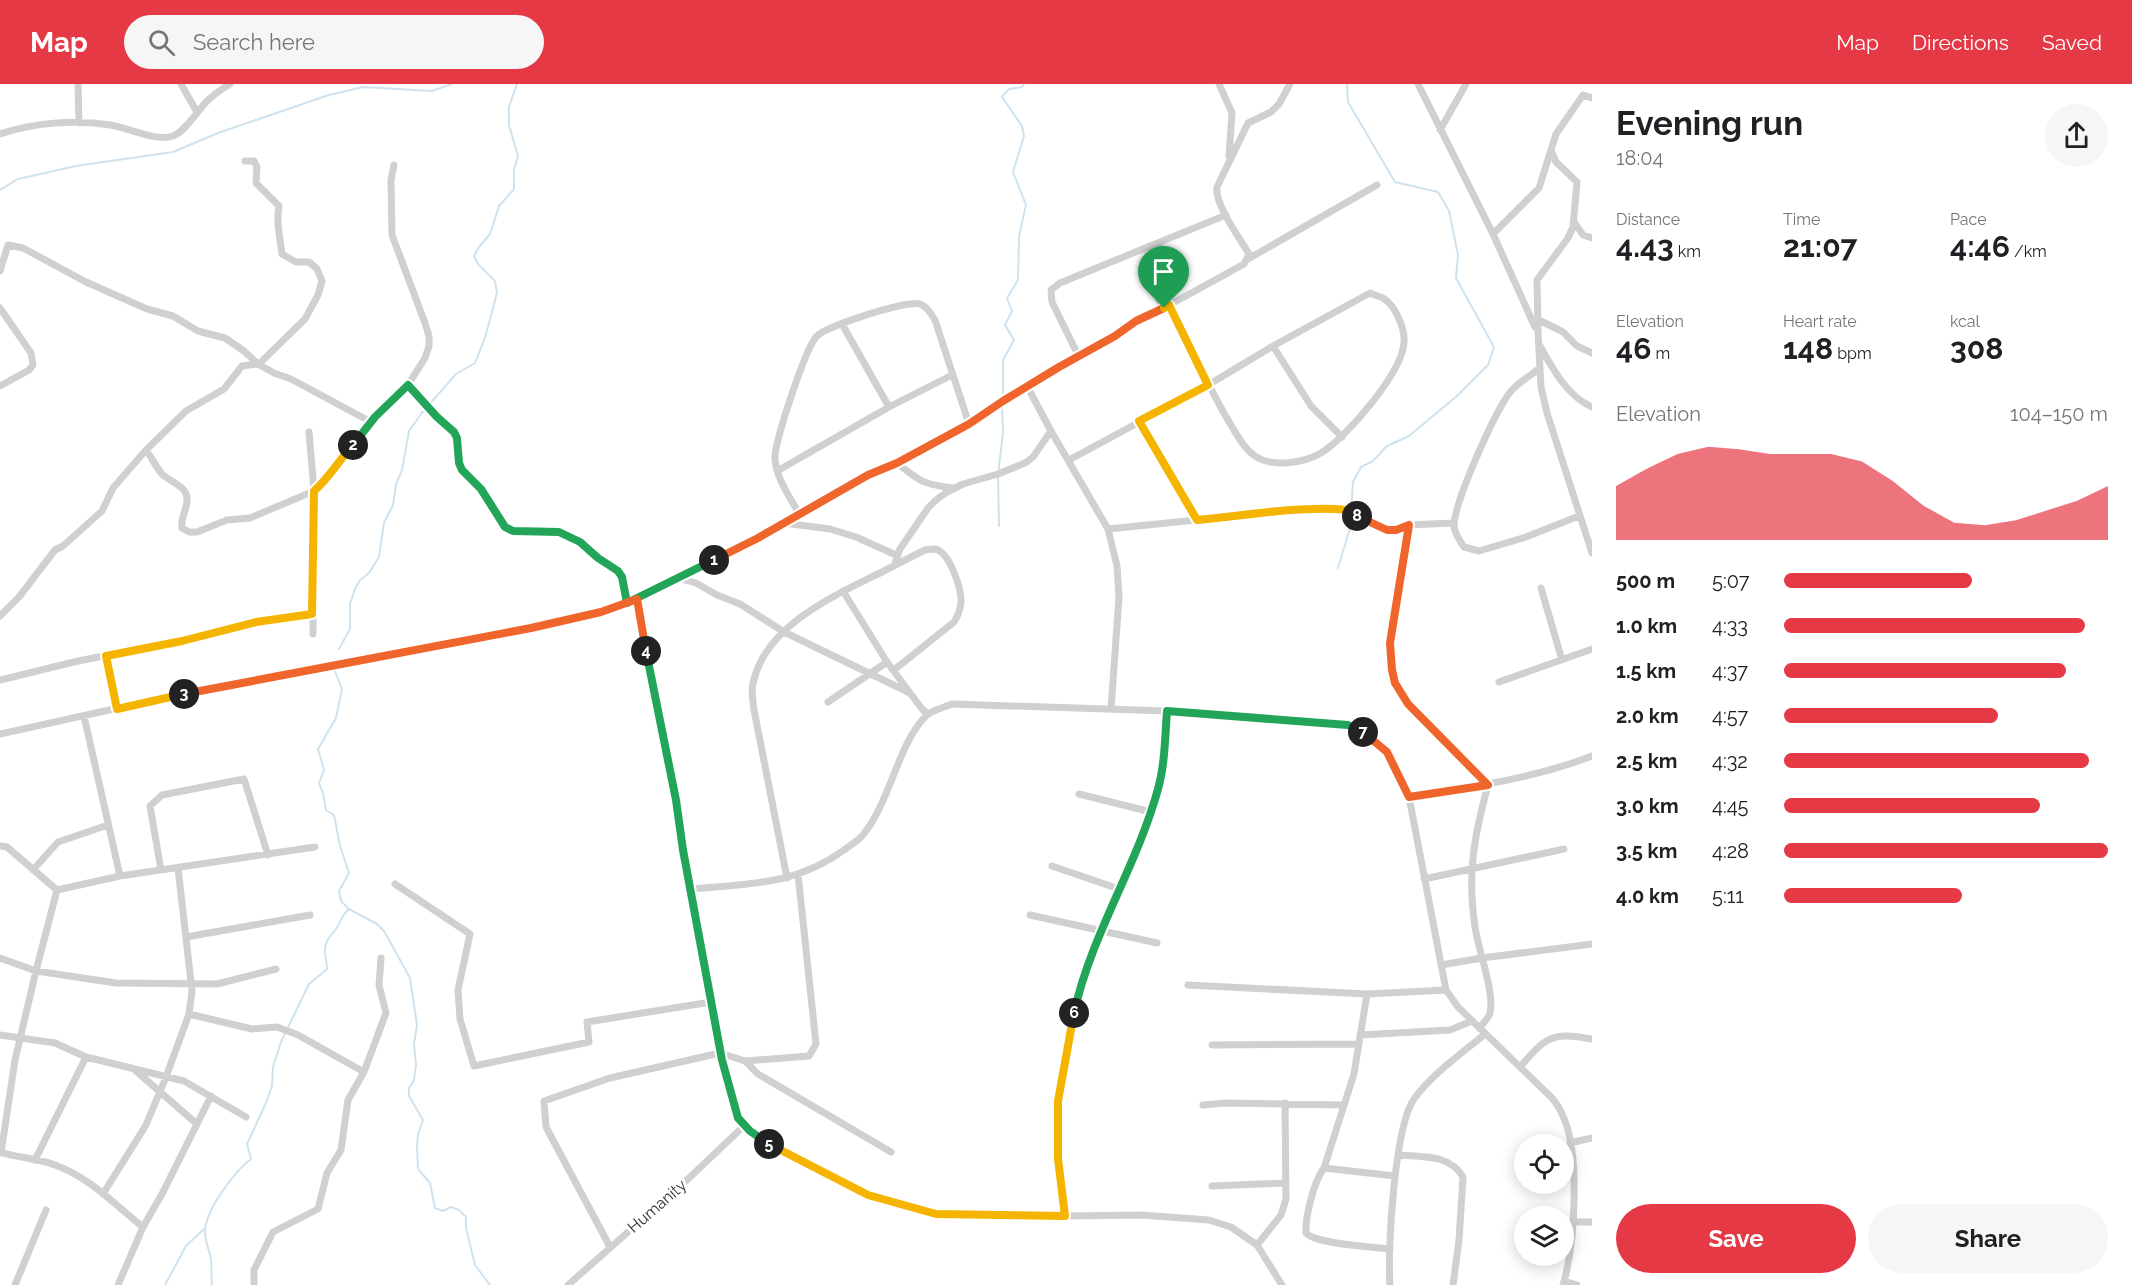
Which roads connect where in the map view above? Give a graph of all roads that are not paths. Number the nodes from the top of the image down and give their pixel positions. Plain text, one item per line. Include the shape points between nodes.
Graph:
1 (78, 84) edge
2 (181, 84) edge
3 (230, 84) edge
4 (1219, 84) edge
5 (1290, 84) edge
6 (1418, 84) edge
7 (1466, 84) edge
8 (1592, 98) edge
9 (197, 112) junction
10 (79, 123) junction
11 (1440, 130) junction
12 (0, 134) edge
13 (1551, 150) junction
14 (1229, 160) junction
15 (245, 161) dead end
16 (394, 165) dead end
17 (1377, 184) dead end
18 (1226, 215) junction
19 (1574, 222) junction
20 (1493, 234) junction
21 (1592, 238) edge
22 (1160, 243) junction
23 (1248, 259) junction
24 (0, 271) edge
25 (1166, 307) junction
26 (0, 308) edge
27 (1537, 319) junction
28 (842, 324) junction
29 (1538, 332) junction
30 (1538, 344) junction
31 (1273, 346) junction
32 (1592, 353) edge
33 (1079, 357) junction
34 (258, 364) junction
35 (1540, 368) junction
36 (952, 375) junction
37 (408, 385) junction
38 (1208, 385) junction
39 (0, 386) edge
40 (1027, 386) junction
41 (1592, 407) edge
42 (889, 408) junction
43 (1139, 421) junction
44 (371, 422) junction
45 (969, 424) junction
46 (1051, 431) junction
47 (309, 432) dead end
48 (1341, 437) junction
49 (146, 450) junction
50 (1069, 460) junction
51 (897, 463) junction
52 (777, 471) junction
53 (953, 488) junction
54 (314, 491) junction
55 (799, 514) junction
56 (1579, 516) junction
57 (1197, 520) junction
58 (784, 523) junction
59 (1455, 523) junction
60 (1409, 525) junction
61 (1108, 529) junction
62 (1592, 553) edge
63 (896, 555) junction
64 (894, 566) junction
65 (678, 578) junction
66 (1541, 588) dead end
67 (843, 591) junction
68 (637, 599) junction
69 (627, 603) junction
70 (312, 614) junction
71 (0, 616) edge
72 (784, 632) junction
73 (313, 634) dead end
74 (1592, 649) edge
75 (106, 656) junction
76 (1562, 660) junction
77 (887, 662) junction
78 (894, 670) junction
79 (870, 674) junction
80 (0, 680) edge
81 (1499, 682) dead end
82 (910, 693) junction
83 (828, 702) dead end
84 (117, 709) junction
85 (1111, 709) junction
86 (1167, 711) junction
87 (928, 714) junction
88 (84, 716) junction
89 (0, 734) edge
90 (1592, 756) edge
91 (1488, 785) junction
92 (1079, 794) dead end
93 (1409, 797) junction
94 (1151, 812) junction
95 (108, 825) junction
96 (0, 846) edge
97 (315, 848) dead end
98 (1564, 849) dead end
99 (268, 855) junction
100 (1052, 866) dead end
101 (178, 868) junction
102 (1471, 869) junction
103 (33, 870) junction
104 (161, 870) junction
105 (798, 874) junction
106 (120, 876) junction
107 (787, 878) junction
108 (1424, 879) junction
109 (395, 884) dead end
110 (691, 889) junction
111 (1119, 889) junction
112 (57, 890) junction
113 (310, 915) dead end
114 (1030, 915) dead end
115 (1102, 930) junction
116 (186, 937) junction
117 (1157, 943) dead end
118 (1592, 944) edge
119 (0, 958) edge
120 (381, 958) dead end
121 (1482, 958) junction
122 (1441, 965) junction
123 (276, 969) dead end
124 (36, 971) junction
125 (192, 984) junction
126 (1188, 985) dead end
127 (1446, 990) junction
128 (1367, 994) junction
129 (711, 1002) junction
130 (189, 1014) junction
131 (1472, 1021) junction
132 (1479, 1028) junction
133 (1485, 1034) junction
134 (0, 1035) edge
135 (1360, 1035) junction
136 (21, 1037) junction
137 (1592, 1040) edge
138 (1359, 1044) junction
139 (1212, 1045) dead end
140 (720, 1053) junction
141 (86, 1056) junction
142 (745, 1061) junction
143 (1520, 1067) junction
144 (134, 1069) junction
145 (364, 1072) junction
146 (166, 1077) junction
147 (160, 1092) junction
148 (211, 1096) junction
149 (1285, 1103) junction
150 (1203, 1105) dead end
151 (1343, 1105) junction
152 (246, 1116) dead end
153 (197, 1124) junction
154 (745, 1125) junction
155 (1568, 1134) edge
156 (1592, 1138) edge
157 (1574, 1142) edge
158 (891, 1152) dead end
159 (0, 1153) edge
160 (1399, 1155) junction
161 (35, 1160) junction
162 (1324, 1168) junction
163 (1395, 1176) junction
164 (1286, 1183) junction
165 (1212, 1186) dead end
166 (103, 1194) junction
167 (46, 1210) dead end
168 (1065, 1216) junction
169 (1574, 1222) edge
170 (1592, 1222) edge
171 (143, 1227) junction
172 (1257, 1245) junction
173 (610, 1247) junction
174 (1390, 1249) junction
175 (1567, 1266) edge
176 (1564, 1283) edge
177 (15, 1285) edge
178 (118, 1285) edge
179 (254, 1285) edge
180 (568, 1285) edge
181 (1282, 1285) edge
182 (1390, 1285) edge
183 (1453, 1285) edge
184 (1577, 1285) edge

1 - 10 street
2 - 9 street
3 - 9 street
4 - 14 street via 1232,114
5 - 14 street via 1279,104 1248,123
6 - 11 street
7 - 11 street
8 - 13 street via 1583,95 1556,134
9 - 10 street via 171,137
10 - 12 street
11 - 20 street
13 - 19 street via 1556,162 1577,182
13 - 20 street via 1539,188
14 - 18 street via 1216,192
15 - 34 street via 254,161 256,183 279,206 282,254 296,262 309,262 322,281 305,319
16 - 37 street via 392,236 429,336 425,358
17 - 23 street
18 - 22 street
18 - 23 street via 1249,254
19 - 21 street via 1583,235
19 - 27 street via 1568,238 1537,280
20 - 29 street
22 - 25 street via 1153,278 1156,296
22 - 33 street via 1051,290 1052,302
23 - 25 street
24 - 34 street via 8,245 23,248 86,282 147,309 173,315 198,331 225,338
25 - 33 street
25 - 38 street
26 - 39 street via 31,353 33,365
27 - 29 street
27 - 32 street
28 - 36 street via 921,304 935,321
28 - 42 street
28 - 52 street via 824,330 809,350 779,434
29 - 30 street
30 - 35 street
30 - 41 street via 1556,374 1583,403
31 - 38 street
31 - 48 street via 1311,406
31 - 48 street via 1370,294 1384,299 1393,309 1404,342 1400,359 1389,380
33 - 40 street
34 - 44 street
34 - 49 street via 242,366 224,389 186,411
35 - 56 street via 1547,413
35 - 59 street via 1509,393 1471,469
36 - 42 street
36 - 45 street
37 - 44 street
37 - 69 street via 454,432 462,470 481,489 505,527 513,531 559,532 580,542 618,571
38 - 43 street
38 - 48 street via 1240,440 1256,456 1273,462 1301,461 1319,454
40 - 45 street
40 - 46 street
42 - 52 street
43 - 50 street
43 - 57 street
44 - 54 street
45 - 51 street
46 - 50 street
46 - 53 street via 1025,463
47 - 54 street
49 - 54 street via 162,473 186,494 181,520 182,528 189,532 227,520 250,518
49 - 71 street via 113,488 102,512 55,550
50 - 61 street
51 - 53 street via 930,486
51 - 55 street
52 - 55 street
53 - 63 street via 928,508
54 - 70 street
55 - 58 street
56 - 59 street via 1479,551 1464,547
56 - 62 street
57 - 60 street via 1338,509 1387,530
57 - 61 street
58 - 63 street via 830,529
58 - 65 street
59 - 60 street
60 - 91 street via 1390,643 1395,683 1408,704
61 - 85 street via 1119,597
63 - 64 street
64 - 67 street
64 - 78 street via 925,550 942,552 955,576 961,602 954,622
65 - 68 street
65 - 72 street via 740,604
66 - 76 street
67 - 72 street
67 - 77 street
68 - 69 street
68 - 110 street
69 - 84 street via 531,628
70 - 73 street
70 - 75 street via 256,622
72 - 79 street
72 - 107 street via 765,655 753,684 754,710
74 - 76 street
75 - 80 street
75 - 84 street
76 - 81 street
77 - 78 street
77 - 79 street
78 - 82 street
79 - 82 street
79 - 83 street
82 - 87 street
84 - 88 street
85 - 86 street
85 - 87 street via 963,703
86 - 93 street via 1348,725 1367,734 1387,752
86 - 94 street via 1163,768
87 - 105 street via 912,736 876,816 860,838 837,855
88 - 89 street
88 - 95 street
90 - 91 street
91 - 93 street
91 - 102 street
92 - 94 street
93 - 108 street
94 - 111 street
95 - 103 street via 58,842
95 - 106 street
96 - 103 street
97 - 99 street
98 - 102 street
99 - 101 street
99 - 104 street via 244,779 162,795 150,806
100 - 111 street
101 - 104 street
101 - 116 street
102 - 108 street
102 - 121 street via 1475,928
103 - 112 street
104 - 106 street
105 - 107 street
105 - 142 street via 816,1044 808,1056
106 - 112 street
107 - 110 street
108 - 122 street
109 - 129 street via 470,934 458,990 460,1019 474,1066 589,1042 587,1022
110 - 129 street
111 - 115 street
112 - 124 street
113 - 116 street
114 - 115 street
115 - 117 street
115 - 168 street via 1078,992 1058,1101 1058,1159
116 - 125 street
118 - 121 street
119 - 124 street
120 - 145 street via 379,985 386,1013
121 - 122 street
121 - 132 street via 1491,1003 1487,1019
122 - 127 street
123 - 125 street via 217,984
124 - 125 street via 116,983
124 - 136 street
125 - 130 street
126 - 128 street
127 - 128 street
127 - 131 street
128 - 135 street
129 - 140 street
130 - 145 street via 252,1029 277,1027
130 - 146 street
131 - 132 street
131 - 135 street via 1450,1030
132 - 133 street
133 - 143 street
133 - 160 street via 1413,1100 1403,1124
134 - 136 street
135 - 138 street
136 - 141 street via 56,1043
136 - 159 street
137 - 143 street via 1555,1036
138 - 139 street
138 - 151 street
140 - 142 street
140 - 154 street via 738,1118
140 - 173 street via 610,1078 544,1101 546,1127
141 - 144 street
141 - 161 street
142 - 158 street via 759,1074
143 - 155 street via 1552,1098 1563,1115
144 - 146 street
144 - 147 street
145 - 179 street via 348,1100 340,1150 327,1173 318,1209 273,1232 254,1270
146 - 147 street
146 - 148 street via 184,1081
147 - 153 street
147 - 166 street via 146,1125
148 - 152 street
148 - 153 street
149 - 150 street
149 - 151 street
149 - 164 street
151 - 162 street
153 - 171 street
154 - 168 street via 770,1145 868,1195 936,1214
154 - 173 street, Humanity
156 - 157 street
159 - 161 street
160 - 163 street
160 - 183 street via 1445,1160 1459,1169 1463,1177
161 - 166 street via 71,1171
162 - 163 street
162 - 174 street via 1311,1199 1305,1226 1308,1236
163 - 174 street
164 - 165 street
164 - 172 street via 1281,1215
166 - 171 street
167 - 177 street
168 - 172 street via 1141,1215 1209,1220 1231,1227
169 - 170 street
171 - 178 street
172 - 181 street
173 - 180 street, Humanity
174 - 182 street
175 - 176 street
176 - 184 street

